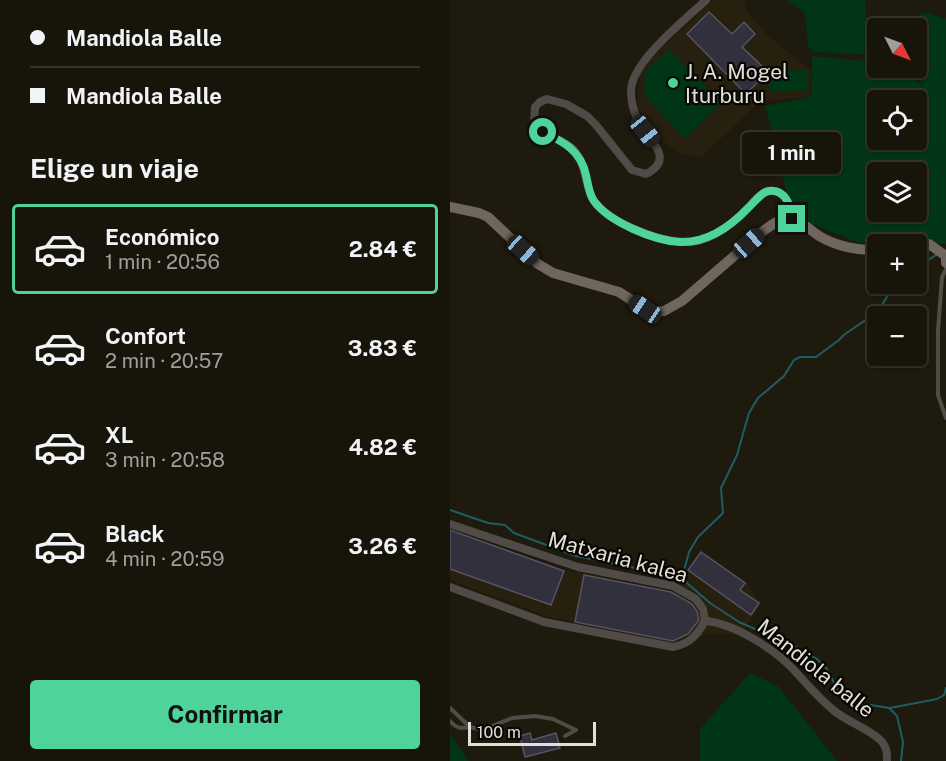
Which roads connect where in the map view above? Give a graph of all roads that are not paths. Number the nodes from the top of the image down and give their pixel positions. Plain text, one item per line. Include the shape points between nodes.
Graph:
1 (706, 0) edge
2 (450, 207) edge
3 (792, 219) junction
4 (927, 244) edge
5 (867, 249) edge
6 (946, 263) edge
7 (946, 269) edge
8 (946, 418) edge
9 (450, 524) edge
10 (450, 587) edge
11 (705, 621) junction
12 (450, 708) edge
13 (450, 721) edge
14 (470, 727) junction
15 (565, 736) dead end
16 (887, 761) edge

1 - 3 street via 641,62 633,77 632,104 661,156 654,170 646,174 632,170 596,125 566,104 547,99 540,102 535,107 534,122 543,132 574,150 581,159 594,201 605,213 642,232 676,242 692,242 733,222 769,191 788,201
2 - 3 street via 488,217 553,273 619,292 655,312 682,301 776,222
3 - 5 street via 848,248
4 - 6 street via 946,256
7 - 8 lane via 942,277 937,363 938,394
9 - 11 street, Matxaria kalea via 578,567 673,586 696,599
10 - 11 street via 544,622 674,647 698,634
11 - 16 street, Mandiola balle via 741,631 780,658 836,713 882,742
12 - 14 lane
13 - 14 lane via 455,727
14 - 15 lane via 482,730 512,718 535,716 576,730

